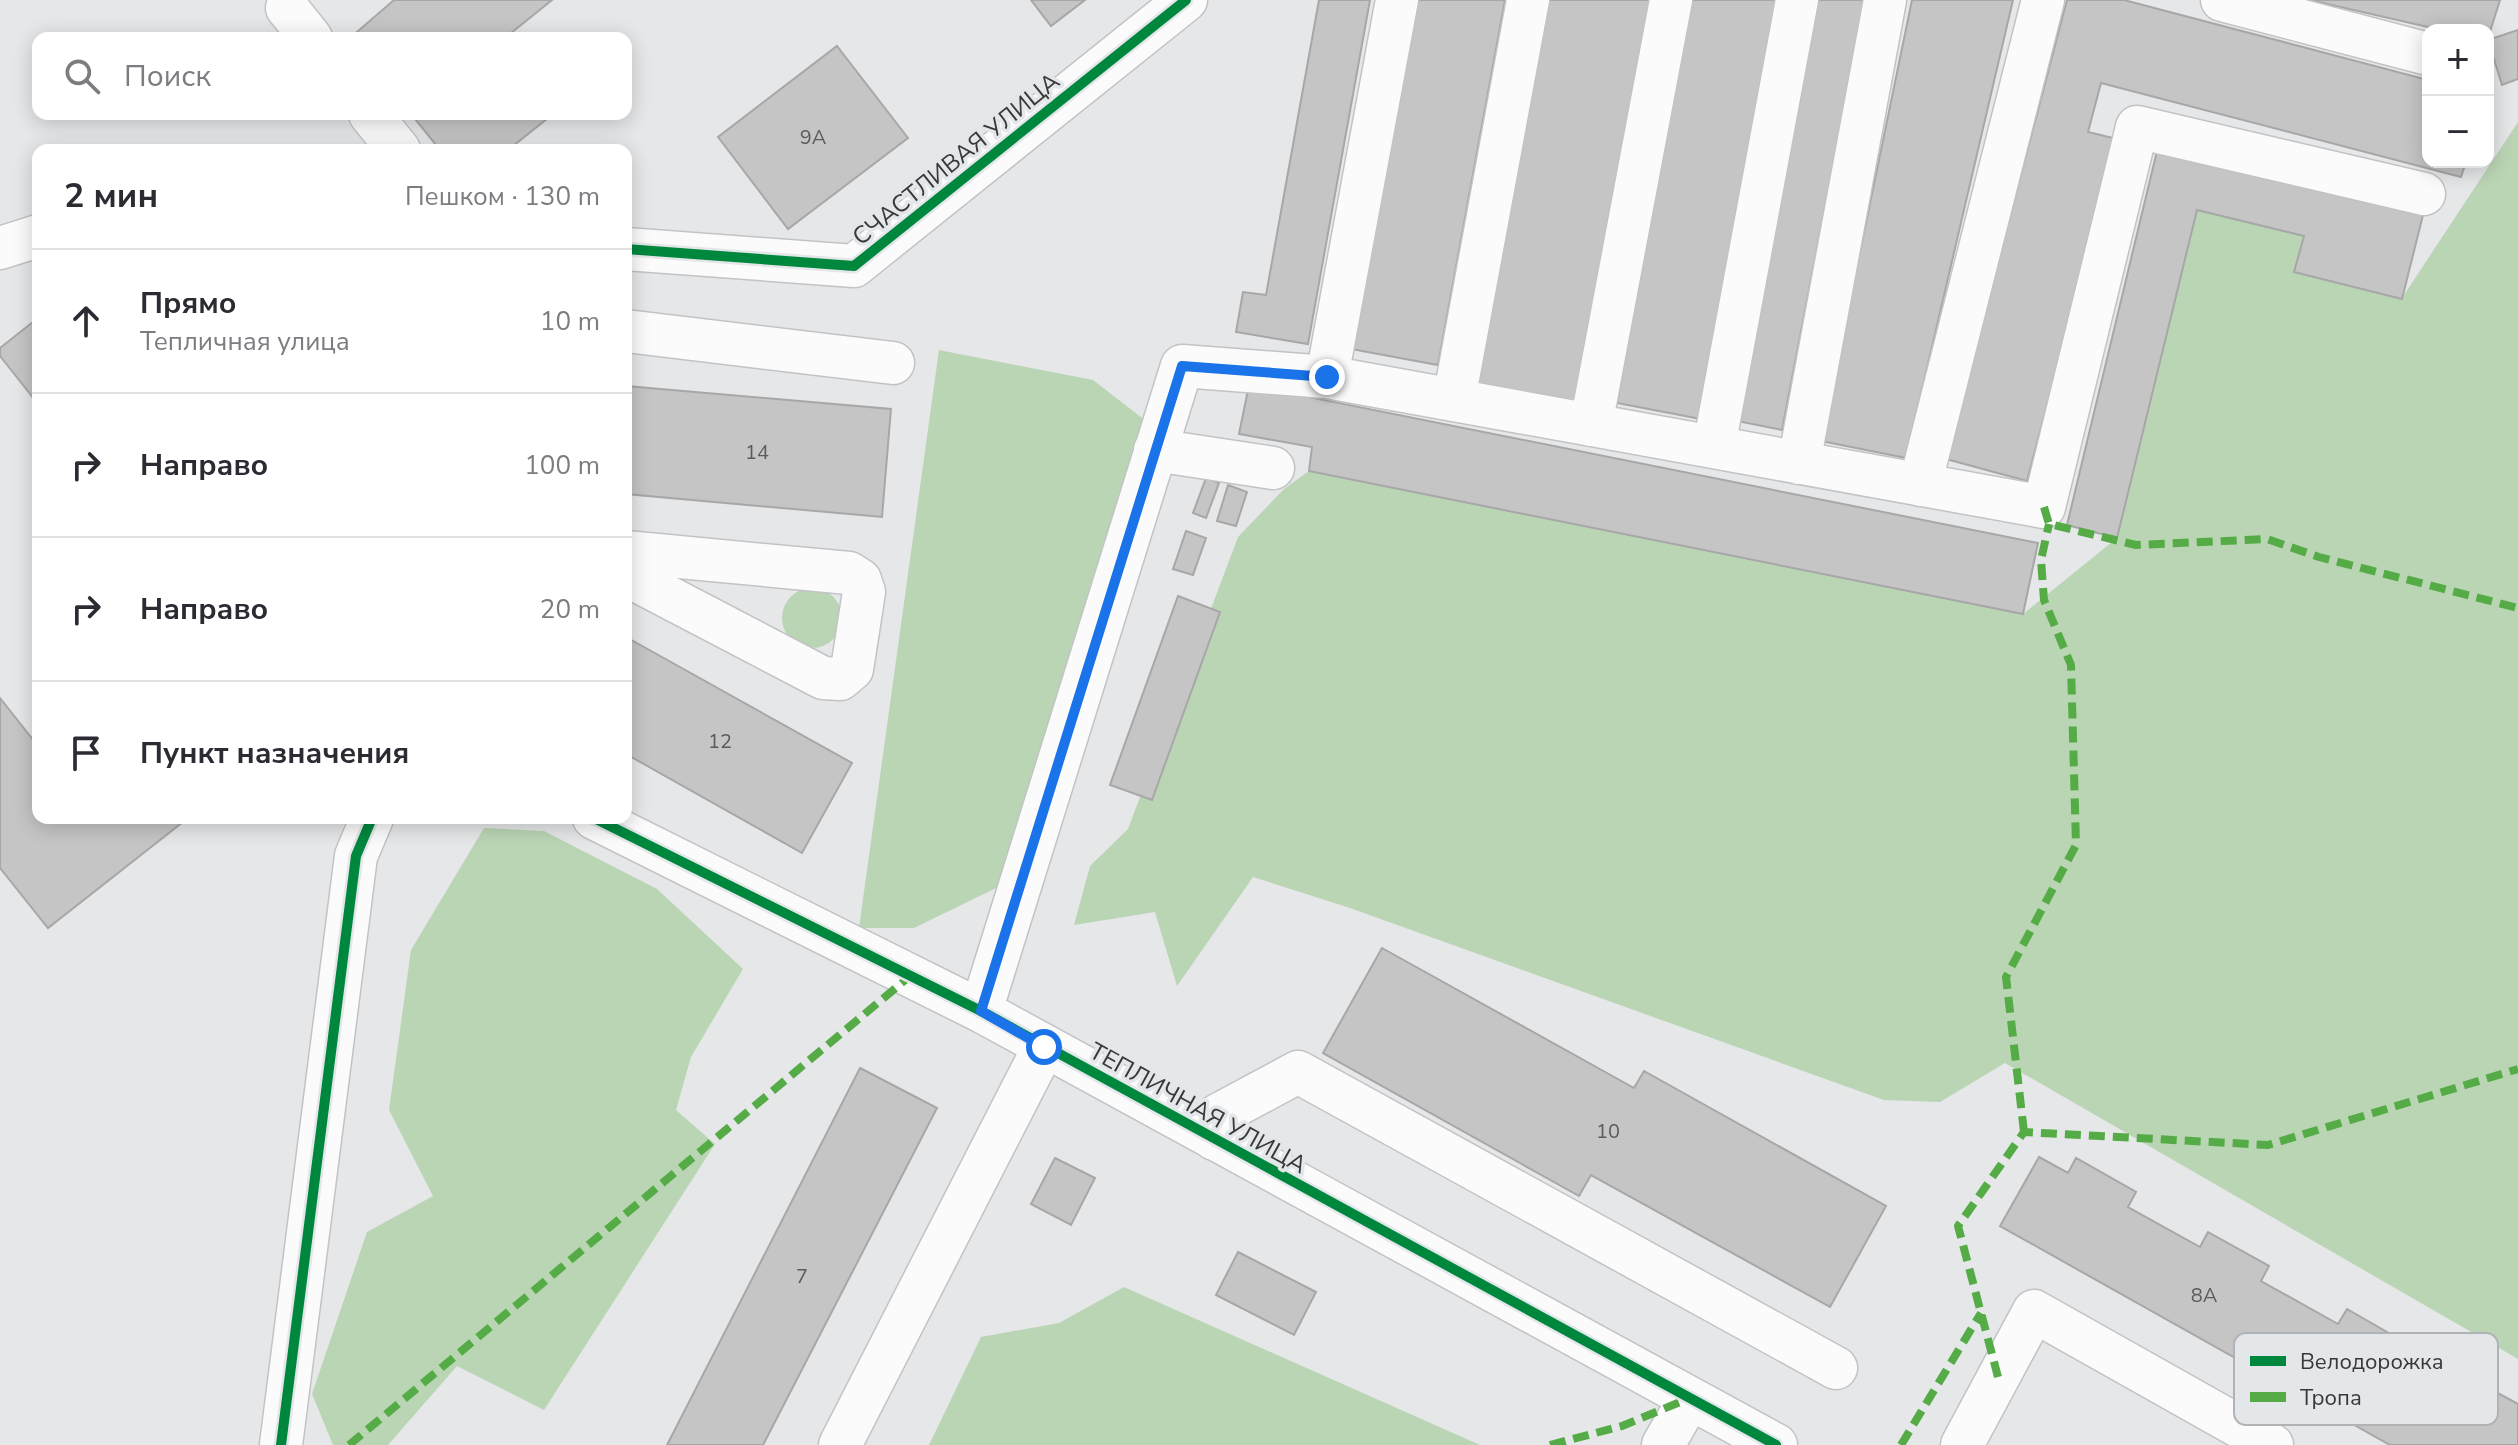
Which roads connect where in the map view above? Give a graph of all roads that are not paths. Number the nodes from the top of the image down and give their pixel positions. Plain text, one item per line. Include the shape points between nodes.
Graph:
1 (1186, 0) edge
2 (1397, 0) edge
3 (1528, 0) edge
4 (1671, 0) edge
5 (1797, 0) edge
6 (1885, 0) edge
7 (2043, 0) edge
8 (2222, 0) edge
9 (2422, 52) edge
10 (375, 120) edge
11 (394, 144) edge
12 (2424, 194) dead end
13 (32, 238) edge
14 (0, 248) edge
15 (632, 249) edge
16 (632, 332) edge
17 (893, 363) dead end
18 (1327, 377) junction
19 (1454, 400) junction
20 (1591, 425) junction
21 (1714, 447) junction
22 (1155, 450) junction
23 (1799, 463) junction
24 (1273, 468) dead end
25 (1920, 485) junction
26 (632, 553) edge
27 (632, 578) edge
28 (369, 824) edge
29 (606, 824) edge
30 (981, 1011) junction
31 (1044, 1047) junction
32 (1214, 1139) junction
33 (1836, 1368) dead end
34 (1690, 1398) junction
35 (2234, 1424) edge
36 (2236, 1425) edge
37 (281, 1445) edge
38 (840, 1445) edge
39 (1663, 1445) edge
40 (1776, 1445) edge
41 (1962, 1445) edge
42 (2272, 1445) edge

1 - 15 street, СЧАСТЛИВАЯ УЛИЦА via 854,266
2 - 18 street
3 - 19 street
4 - 20 street
5 - 21 street
6 - 23 street
7 - 25 street
8 - 9 street
10 - 11 street
12 - 25 street via 2137,127 2044,507
13 - 14 street
16 - 17 street
18 - 19 street
18 - 22 street via 1182,366
19 - 20 street
20 - 21 street
21 - 23 street
22 - 24 street
22 - 30 street
23 - 25 street
26 - 27 street via 849,573 860,580 864,592 852,669 840,679 823,678
28 - 37 street via 356,856
29 - 30 street, ТЕПЛИЧНАЯ УЛИЦА
30 - 31 street, ТЕПЛИЧНАЯ УЛИЦА
31 - 32 street, ТЕПЛИЧНАЯ УЛИЦА
31 - 38 street
32 - 33 street via 1218,1115 1298,1072
32 - 34 street, ТЕПЛИЧНАЯ УЛИЦА
34 - 39 street
34 - 40 street, ТЕПЛИЧНАЯ УЛИЦА
35 - 41 street via 2034,1311
36 - 42 street

